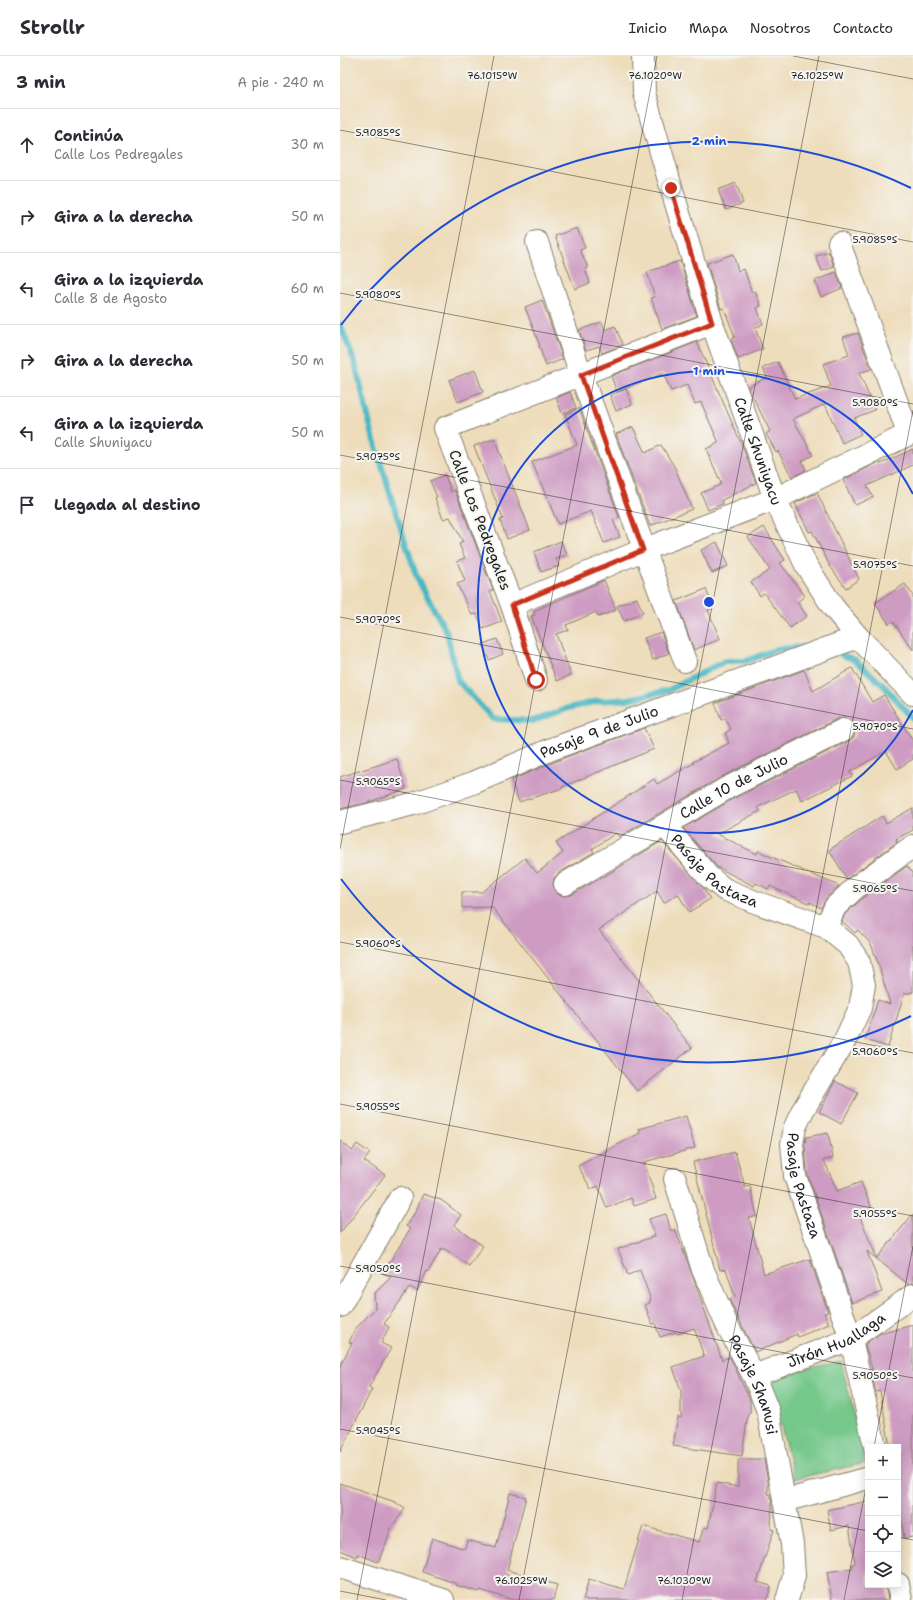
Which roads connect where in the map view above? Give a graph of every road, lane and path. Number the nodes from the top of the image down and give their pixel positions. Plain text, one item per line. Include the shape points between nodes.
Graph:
1 (643, 56) edge
2 (537, 242) dead end
3 (839, 243) dead end
4 (712, 323) junction
5 (581, 375) junction
6 (911, 432) edge
7 (775, 499) junction
8 (643, 550) junction
9 (512, 605) junction
10 (858, 637) junction
11 (685, 661) dead end
12 (536, 680) dead end
13 (913, 694) edge
14 (843, 730) dead end
15 (340, 822) edge
16 (665, 826) junction
17 (913, 846) edge
18 (565, 884) dead end
19 (826, 926) junction
20 (675, 1179) dead end
21 (400, 1198) dead end
22 (913, 1295) edge
23 (340, 1306) edge
24 (851, 1339) junction
25 (754, 1376) junction
26 (874, 1444) edge
27 (865, 1479) edge
28 (784, 1501) junction
29 (340, 1567) edge
30 (898, 1588) edge
31 (444, 1600) edge
32 (787, 1600) edge
33 (900, 1600) edge

1 - 4 street, Calle Shuniyacu via 644,93
2 - 5 street
3 - 6 street
4 - 5 street
4 - 7 street, Calle Shuniyacu
5 - 8 street
5 - 9 street, Calle Los Pedregales via 445,428
6 - 7 street
7 - 8 street
7 - 10 street, Calle Shuniyacu via 806,565 833,607
8 - 9 street
8 - 11 street
9 - 12 street, Calle Los Pedregales
10 - 13 street, Calle Shuniyacu
10 - 15 street, Pasaje 9 de Julio via 552,749 473,783 413,804
14 - 16 street, Calle 10 de Julio via 727,788
16 - 18 street, Calle 10 de Julio
16 - 19 street, Pasaje Pastaza via 708,876 724,889
17 - 19 street via 855,888 835,906
19 - 24 street, Pasaje Pastaza via 848,946 859,962 864,985 860,1008 845,1040 803,1110 795,1127 792,1144 795,1176
20 - 25 street, Pasaje Shanusi via 703,1270 727,1325
21 - 23 street
22 - 24 street, Jirón Huallaga
24 - 25 street, Jirón Huallaga
24 - 26 street, Pasaje Pastaza
25 - 28 street, Pasaje Shanusi via 768,1411
27 - 28 street
28 - 32 street, Pasaje Shanusi via 792,1544 794,1576
29 - 31 street
30 - 33 street

